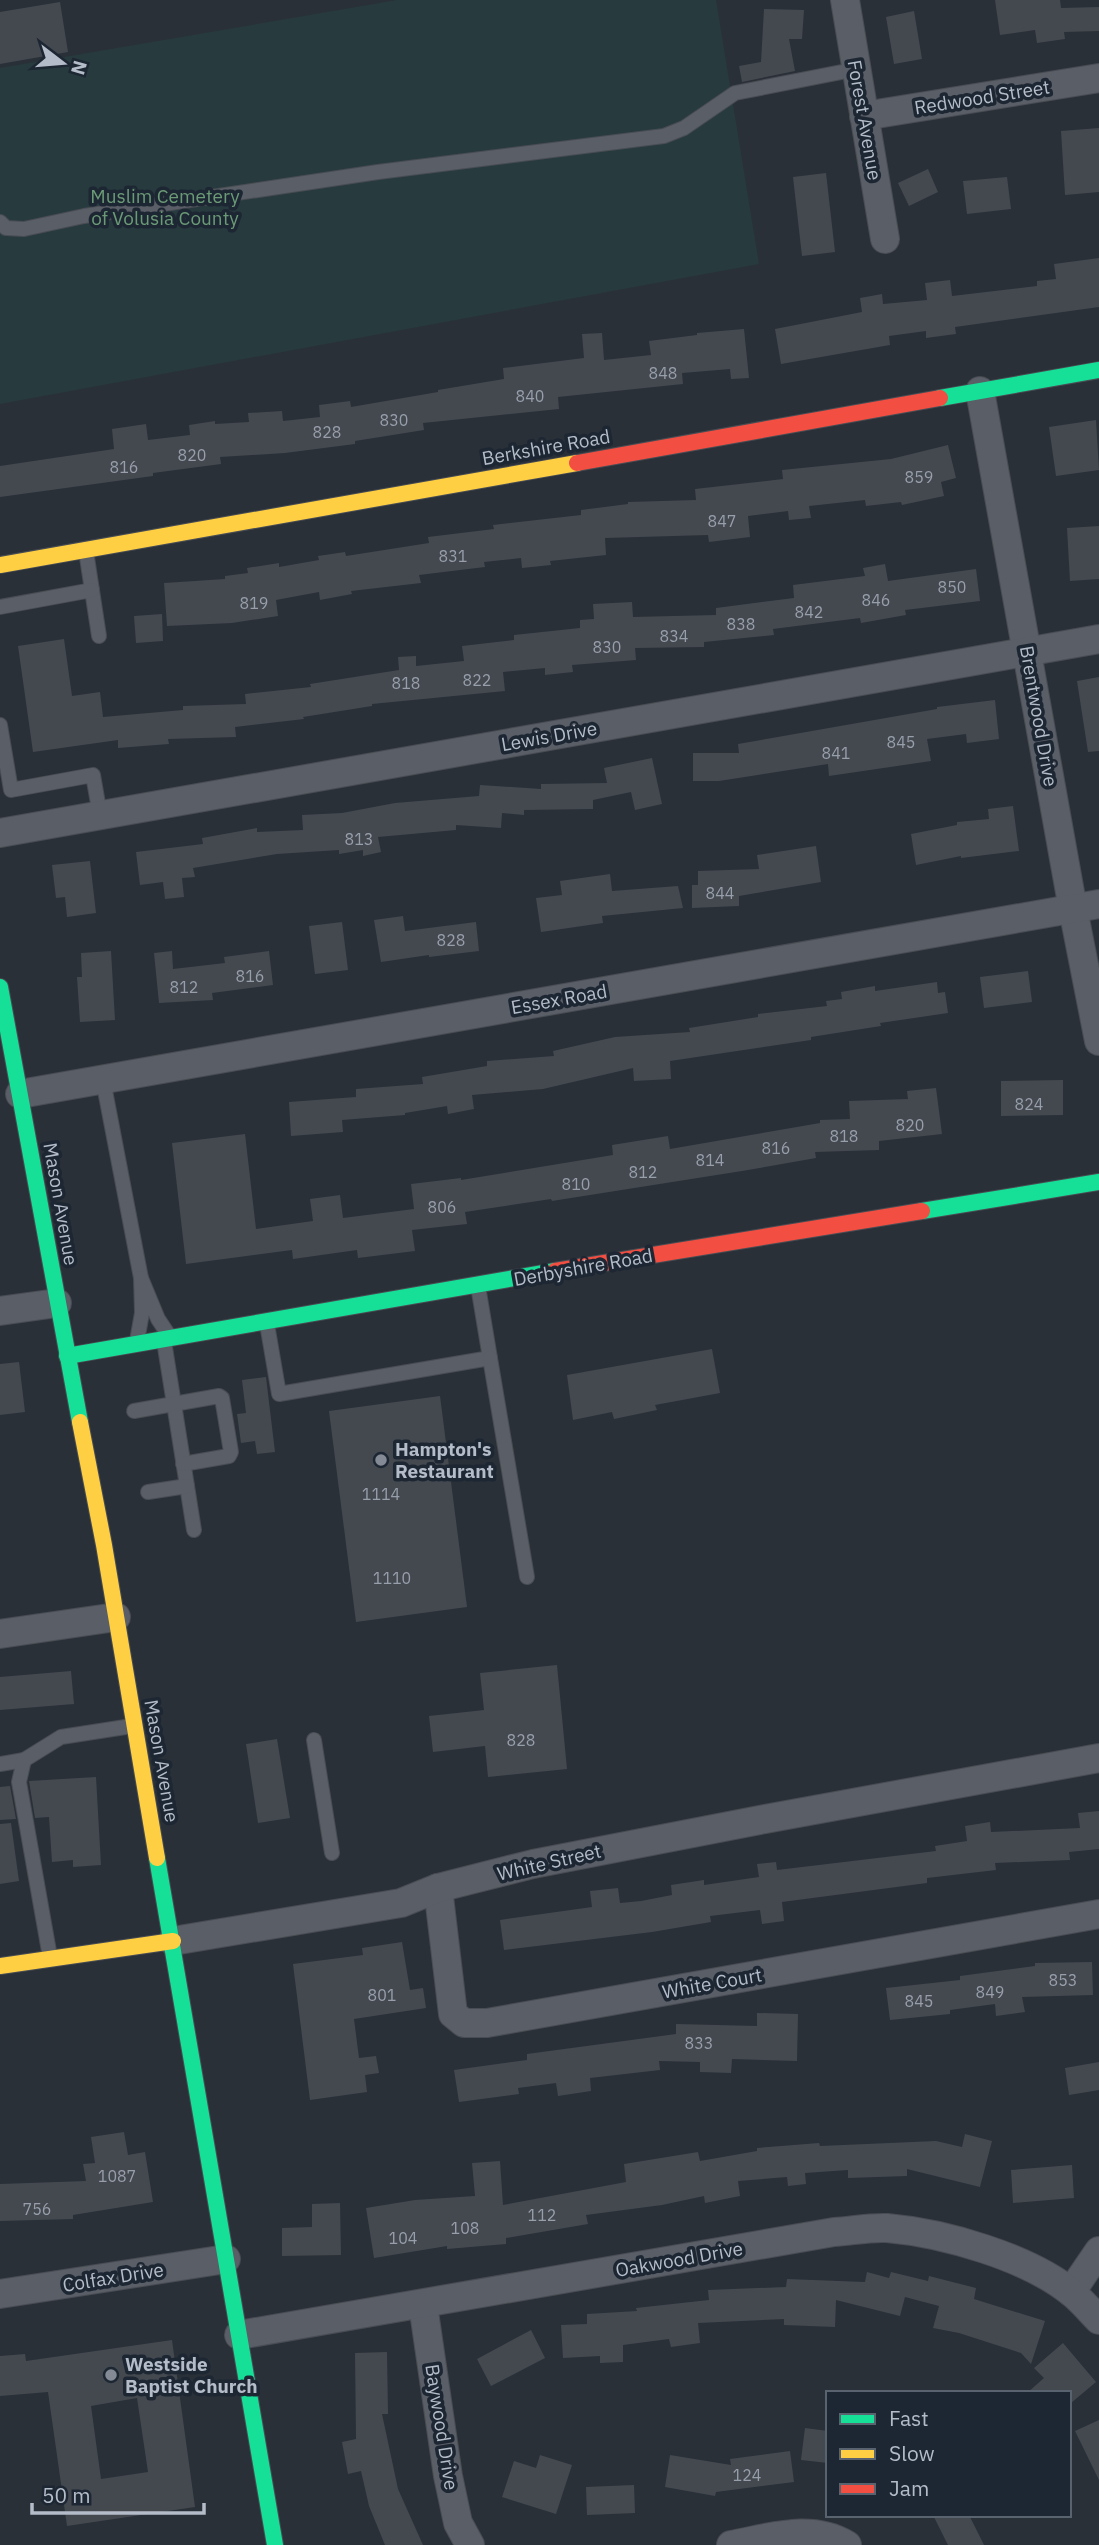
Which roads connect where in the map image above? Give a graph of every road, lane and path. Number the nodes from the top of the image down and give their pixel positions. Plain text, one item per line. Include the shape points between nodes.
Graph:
1 (845, 0) edge
2 (856, 69) junction
3 (1099, 78) edge
4 (864, 116) junction
5 (0, 222) edge
6 (885, 239) dead end
7 (1099, 370) edge
8 (980, 391) junction
9 (85, 550) junction
10 (0, 565) edge
11 (92, 590) junction
12 (0, 607) edge
13 (99, 636) dead end
14 (1099, 639) edge
15 (1027, 651) junction
16 (0, 725) edge
17 (3, 762) edge
18 (100, 815) junction
19 (0, 833) edge
20 (1086, 907) edge
21 (1, 993) edge
22 (1099, 1041) edge
23 (103, 1080) junction
24 (20, 1094) junction
25 (1099, 1182) edge
26 (141, 1278) junction
27 (478, 1285) junction
28 (57, 1303) junction
29 (0, 1311) edge
30 (267, 1322) junction
31 (167, 1339) junction
32 (136, 1344) junction
33 (67, 1356) junction
34 (490, 1358) junction
35 (174, 1404) junction
36 (134, 1411) dead end
37 (183, 1464) junction
38 (187, 1486) junction
39 (148, 1492) dead end
40 (194, 1530) dead end
41 (527, 1577) dead end
42 (116, 1617) junction
43 (0, 1634) edge
44 (134, 1726) junction
45 (314, 1740) dead end
46 (1099, 1758) edge
47 (24, 1760) junction
48 (0, 1764) edge
49 (332, 1853) dead end
50 (438, 1888) junction
51 (1099, 1914) edge
52 (173, 1941) junction
53 (50, 1959) junction
54 (0, 1966) edge
55 (1099, 2251) edge
56 (226, 2259) junction
57 (1071, 2292) junction
58 (0, 2294) edge
59 (424, 2305) junction
60 (1099, 2320) edge
61 (239, 2335) junction
62 (266, 2544) edge
63 (470, 2545) edge
64 (731, 2545) edge
65 (846, 2545) edge

1 - 2 street, Forest Avenue
2 - 4 street, Forest Avenue
2 - 5 lane via 735,93 684,128 664,136 378,172 24,229 6,228
3 - 4 street, Redwood Street
4 - 6 street, Forest Avenue
7 - 8 street, Berkshire Road
8 - 9 street, Berkshire Road
8 - 15 street, Brentwood Drive
9 - 10 street, Berkshire Road
9 - 11 lane
11 - 12 lane
11 - 13 lane
14 - 15 street, Lewis Drive
15 - 18 street, Lewis Drive
15 - 20 street, Brentwood Drive
16 - 17 lane
17 - 18 lane via 11,790 93,775
18 - 19 street, Lewis Drive
20 - 22 street, Brentwood Drive
20 - 23 street, Essex Road
21 - 24 street, Mason Avenue
23 - 24 street, Essex Road
23 - 26 lane
24 - 28 street, Mason Avenue
25 - 27 street, Derbyshire Road
26 - 31 lane
26 - 32 lane via 142,1313
27 - 30 street, Derbyshire Road
27 - 34 lane
28 - 29 street
28 - 33 street, Mason Avenue
30 - 31 street, Derbyshire Road
30 - 34 lane via 279,1394
31 - 32 street, Derbyshire Road
31 - 35 lane
32 - 33 street, Derbyshire Road
33 - 42 street, Mason Avenue
34 - 41 lane
35 - 36 lane
35 - 37 lane
35 - 37 lane via 222,1398 231,1452
37 - 38 lane
38 - 39 lane
38 - 40 lane
42 - 43 street
42 - 44 street, Mason Avenue
44 - 47 lane via 61,1737
44 - 52 street, Mason Avenue
45 - 49 lane
46 - 50 street, White Street via 617,1847
47 - 48 lane
47 - 53 lane via 19,1782
50 - 51 street, White Court via 453,2014 464,2023 487,2023
50 - 52 street, White Street via 401,1903
52 - 53 street, White Street
52 - 56 street, Mason Avenue
53 - 54 street, White Street
55 - 57 street
56 - 58 street, Colfax Drive
56 - 61 street, Mason Avenue
57 - 59 street, Oakwood Drive via 984,2248 885,2228 834,2232
57 - 60 street, Oakwood Drive
59 - 61 street, Oakwood Drive
59 - 63 street, Baywood Drive via 448,2476 458,2523
61 - 62 street, Mason Avenue
64 - 65 street via 802,2531

